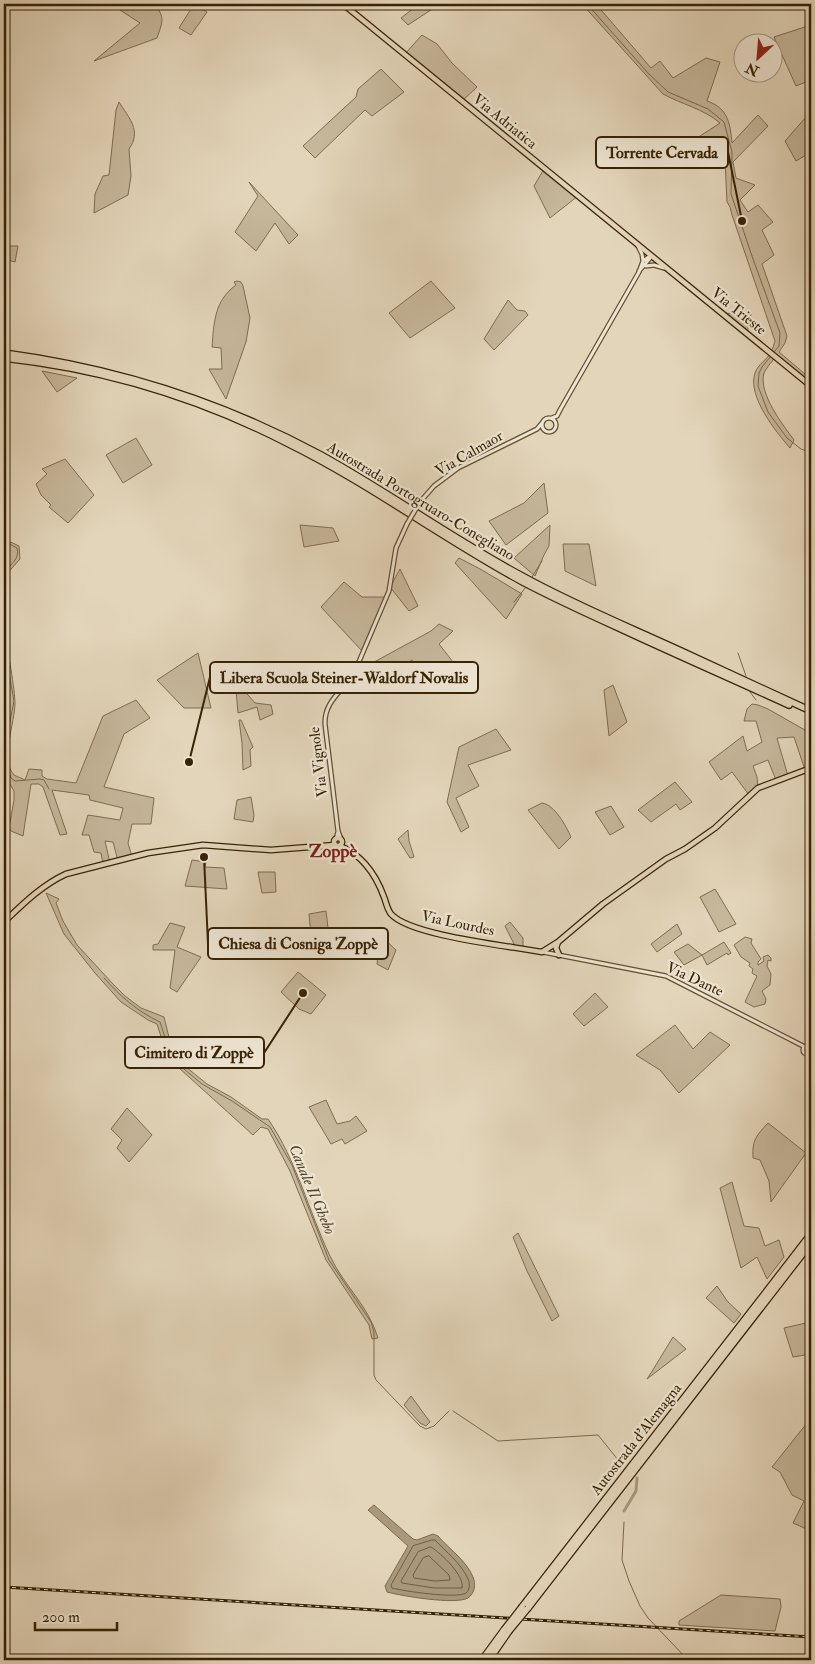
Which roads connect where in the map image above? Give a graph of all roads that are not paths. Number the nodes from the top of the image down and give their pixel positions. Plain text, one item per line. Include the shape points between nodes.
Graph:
1 (343, 4) edge
2 (637, 245) junction
3 (650, 256) junction
4 (643, 261) junction
5 (645, 266) junction
6 (664, 268) junction
7 (639, 272) junction
8 (4, 353) edge
9 (4, 358) edge
10 (811, 386) edge
11 (560, 410) junction
12 (552, 418) junction
13 (542, 423) junction
14 (556, 423) junction
15 (537, 429) junction
16 (544, 430) junction
17 (514, 574) junction
18 (559, 598) junction
19 (355, 671) joint
20 (811, 711) edge
21 (811, 715) edge
22 (811, 768) edge
23 (337, 843) junction
24 (4, 922) edge
25 (558, 942) junction
26 (542, 952) junction
27 (559, 955) junction
28 (804, 1048) junction
29 (810, 1054) edge
30 (811, 1234) edge
31 (811, 1243) edge
32 (525, 1607) junction
33 (506, 1631) junction
34 (482, 1660) edge
35 (489, 1660) edge

1 - 2 main road, Via Adriatica
2 - 3 main road, Via Adriatica
2 - 4 street
3 - 4 street
3 - 5 street
3 - 6 main road, Via Trieste
4 - 7 street
5 - 6 street
5 - 7 street
6 - 10 main road, Via Trieste
7 - 11 street
8 - 17 highway, Autostrada Portogruaro-Conegliano via 52,360 173,390 260,425 321,456
9 - 17 highway, Autostrada Portogruaro-Conegliano via 119,379 173,394 216,411 320,460
11 - 12 street
11 - 14 street
12 - 13 street
12 - 14 street
13 - 15 street, Via Calmaor
13 - 16 street
14 - 16 street via 552,432
15 - 16 street
15 - 19 street, Via Calmaor, bridge via 458,468 420,502 396,548 388,592
17 - 18 highway, Autostrada Portogruaro-Conegliano
18 - 20 highway, Autostrada Portogruaro-Conegliano
18 - 21 highway, Autostrada Portogruaro-Conegliano
19 - 23 street, Via Vignole via 327,707 324,716
22 - 25 main road via 758,788 715,828 603,904
23 - 24 main road, Via Lourdes via 270,850 203,845 155,852 66,874 42,888
23 - 26 main road, Via Lourdes via 356,854 371,872 395,918 436,934
25 - 26 main road
25 - 27 main road
26 - 27 street, Via Dante
27 - 28 street, Via Dante via 666,976
28 - 29 street via 804,1053
28 - 29 street, Via Dante via 810,1048
30 - 32 highway, Autostrada d'Alemagna
31 - 32 highway, Autostrada d'Alemagna
32 - 33 highway, Autostrada d'Alemagna, bridge
33 - 34 highway, Autostrada d'Alemagna
33 - 35 highway, Autostrada d'Alemagna

